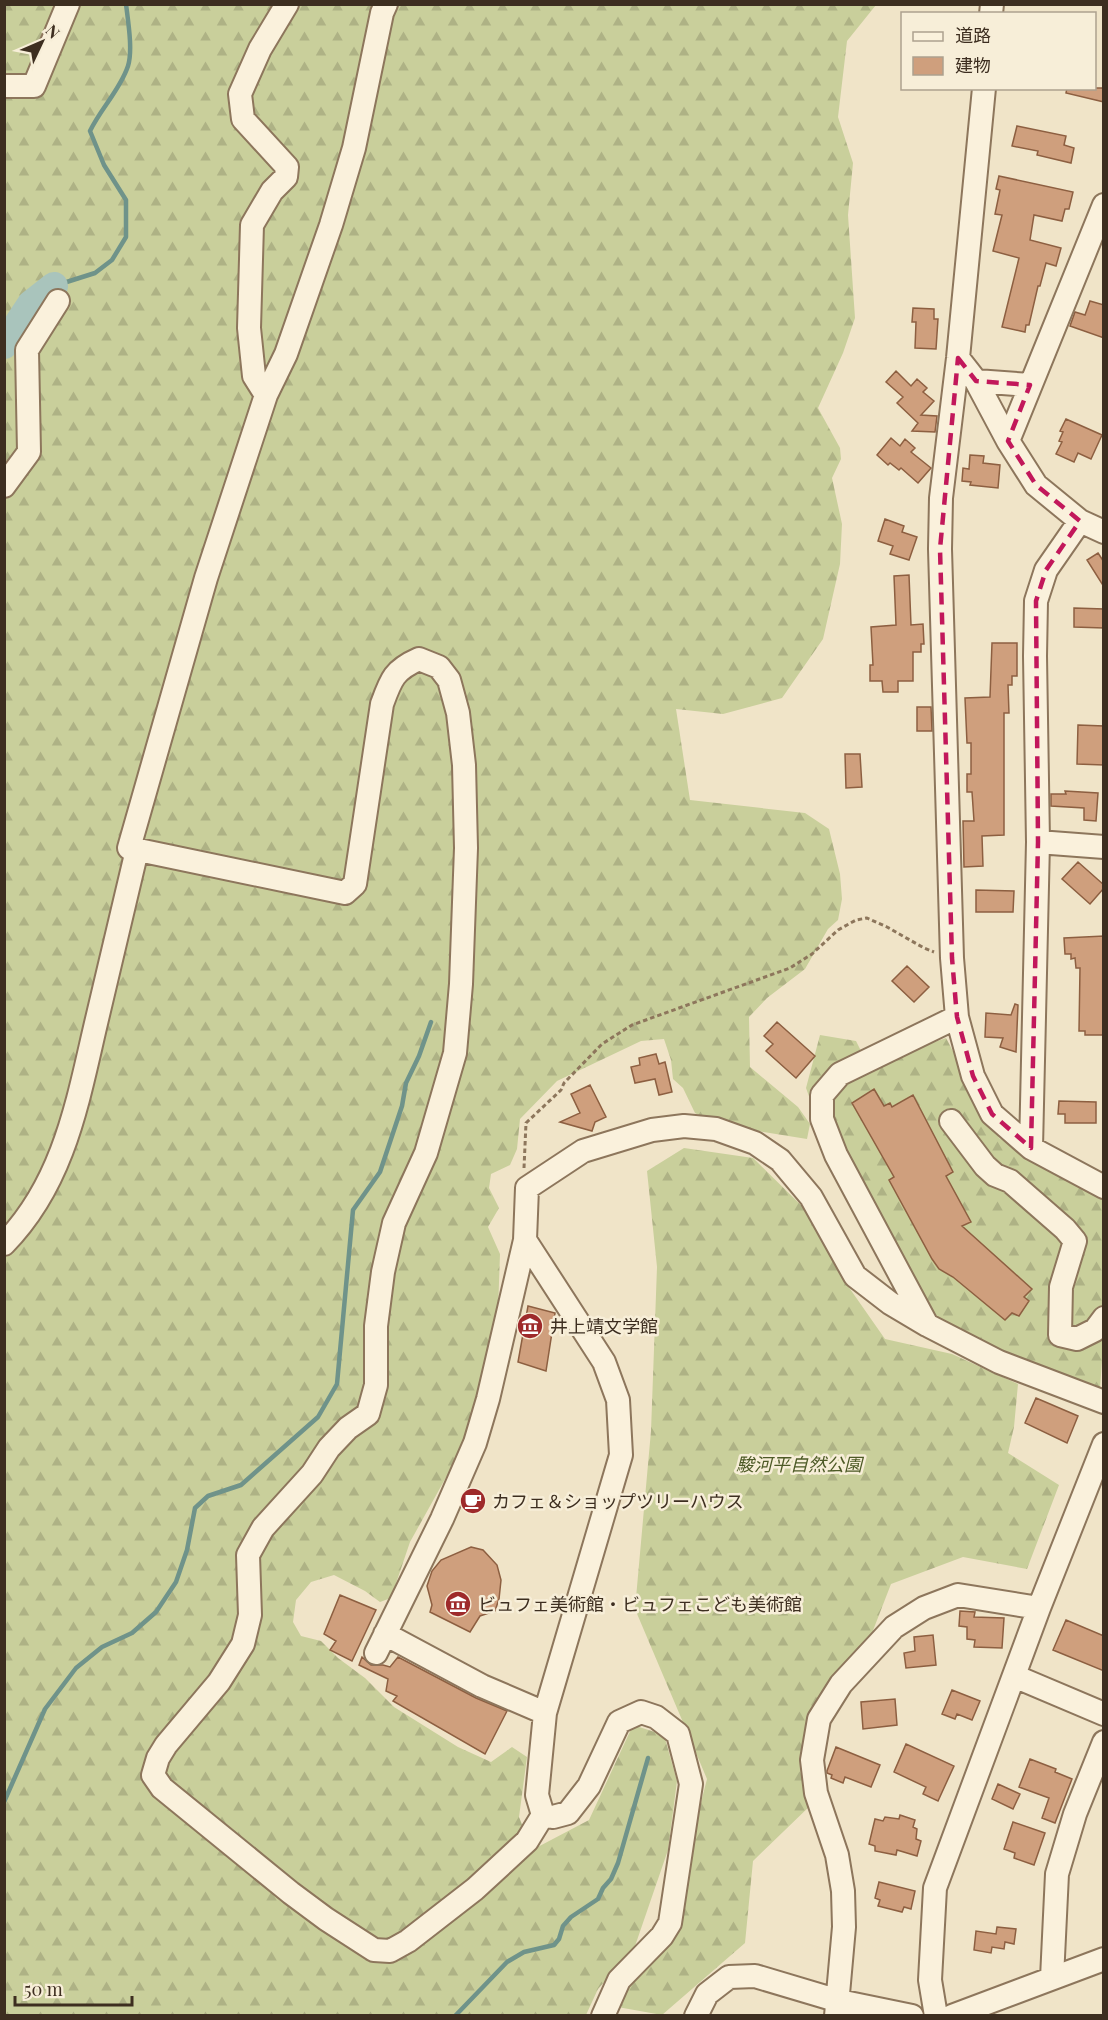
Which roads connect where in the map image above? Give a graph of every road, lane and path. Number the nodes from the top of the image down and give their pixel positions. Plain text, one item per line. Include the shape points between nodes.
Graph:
1 (68, 4) edge
2 (287, 4) edge
3 (386, 4) edge
4 (4, 86) edge
5 (984, 90) edge
6 (1104, 205) edge
7 (58, 301) dead end
8 (958, 358) junction
9 (976, 381) junction
10 (1030, 385) junction
11 (266, 395) junction
12 (1008, 441) junction
13 (4, 486) edge
14 (1080, 521) junction
15 (1104, 532) edge
16 (1038, 842) junction
17 (1104, 847) edge
18 (137, 850) junction
19 (952, 957) junction
20 (957, 1017) junction
21 (951, 1121) dead end
22 (1031, 1148) junction
23 (1104, 1187) edge
24 (527, 1188) junction
25 (525, 1240) junction
26 (4, 1244) edge
27 (1104, 1318) edge
28 (927, 1325) junction
29 (1104, 1402) edge
30 (1104, 1444) edge
31 (1039, 1608) junction
32 (1014, 1676) junction
33 (545, 1713) junction
34 (1104, 1714) edge
35 (1104, 1742) edge
36 (543, 1815) junction
37 (1104, 1959) edge
38 (1052, 1978) junction
39 (838, 2008) edge
40 (603, 2016) edge
41 (696, 2016) edge
42 (912, 2016) edge
43 (936, 2016) edge
44 (952, 2016) edge

1 - 4 street via 34,86
2 - 11 street via 260,49 240,94 243,119 287,167 286,177 272,191 252,225 249,328 254,376
3 - 11 street via 354,148 331,225 286,354
5 - 8 street
6 - 10 street
7 - 13 street via 27,350 29,452
8 - 9 street
8 - 19 street via 941,498 940,549
9 - 10 street
9 - 12 street
10 - 12 street
11 - 18 street via 206,578 129,848
12 - 14 street via 1036,485
14 - 15 street
14 - 16 street via 1046,570 1036,601
16 - 17 street
16 - 22 street
18 - 26 street via 70,1129 39,1201
18 - 36 street via 345,893 355,884 382,704 391,679 403,666 419,659 439,667 449,680 464,765 466,848 454,1053 426,1153 394,1223 376,1326 376,1385 368,1414 329,1448 312,1474 262,1528 248,1555 250,1615 243,1644 219,1682 166,1745 153,1775 162,1788 291,1893 374,1950 390,1951 408,1941 475,1889 528,1841
19 - 20 street
19 - 24 path via 924,948 867,918 856,920 790,968 632,1025 602,1044 526,1123
20 - 22 street via 973,1076 992,1114
20 - 28 street via 840,1074 822,1095 822,1119 836,1155
21 - 27 street via 995,1175 1010,1181 1075,1240 1061,1287 1060,1335 1077,1339 1095,1330
22 - 23 street
24 - 25 street
24 - 28 street via 583,1151 652,1130 684,1126 716,1130 755,1143 780,1160 811,1197 855,1276
25 - 33 street via 604,1362 618,1400 621,1455
25 - 33 street via 475,1443 381,1644
28 - 29 street via 999,1362
30 - 31 street
31 - 32 street
31 - 39 street via 957,1595 924,1608 894,1628 841,1684 819,1719 812,1760 816,1792 837,1855 843,1892
32 - 34 street
32 - 43 street via 935,1888 930,1980
33 - 36 street via 537,1795
35 - 38 street via 1075,1814 1057,1874
36 - 40 street via 568,1813 590,1786 619,1722 641,1712 656,1717 678,1734 691,1784 670,1923 620,1980
37 - 38 street
38 - 44 street
39 - 41 street via 755,1976 729,1977 707,1994
39 - 42 street

